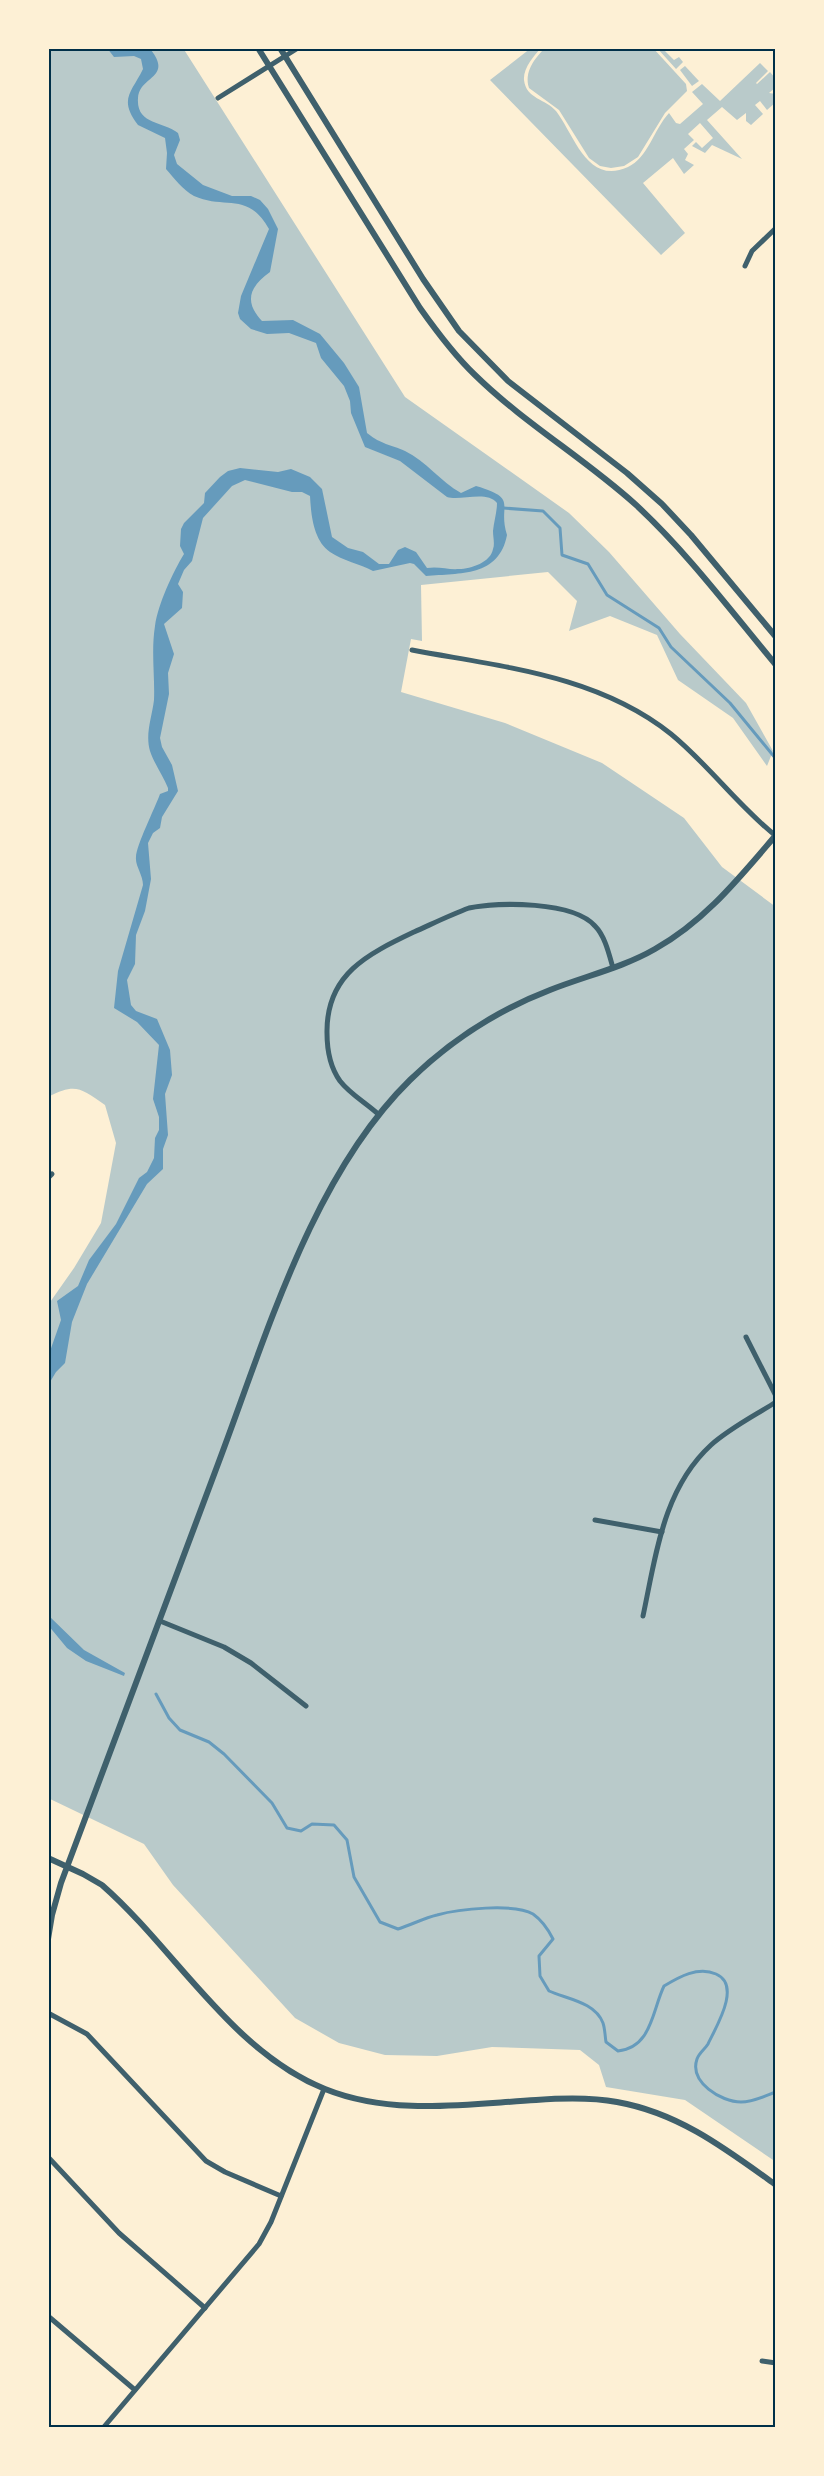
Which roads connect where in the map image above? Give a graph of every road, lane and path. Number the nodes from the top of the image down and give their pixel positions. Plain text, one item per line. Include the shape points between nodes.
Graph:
1 (258, 48) edge
2 (280, 48) edge
3 (298, 48) edge
4 (285, 56) junction
5 (269, 66) junction
6 (218, 98) dead end
7 (776, 228) edge
8 (745, 266) dead end
9 (776, 637) edge
10 (412, 650) dead end
11 (776, 665) edge
12 (776, 836) edge
13 (613, 968) junction
14 (378, 1114) junction
15 (746, 1337) dead end
16 (776, 1396) edge
17 (776, 1402) edge
18 (595, 1520) dead end
19 (662, 1533) junction
20 (643, 1616) dead end
21 (160, 1621) junction
22 (306, 1706) dead end
23 (48, 1858) edge
24 (67, 1867) junction
25 (48, 1938) edge
26 (48, 2013) edge
27 (324, 2089) junction
28 (48, 2157) edge
29 (776, 2185) edge
30 (281, 2196) junction
31 (205, 2308) junction
32 (49, 2320) edge
33 (762, 2361) dead end
34 (776, 2363) edge
35 (135, 2390) junction
36 (103, 2428) edge

1 - 5 street
2 - 4 street
3 - 4 street
4 - 5 street
4 - 9 street via 459,331 508,381 662,504
5 - 6 street
5 - 11 street via 414,299 445,342 496,394 648,516
7 - 8 street via 752,251
10 - 12 street via 568,681 625,704 692,752
12 - 13 street via 705,915 658,948
13 - 14 street via 552,989 495,1016 432,1060
13 - 14 street via 600,934 588,920 567,911 522,905 469,909 371,953 354,966 337,990 328,1013 327,1038 330,1060 341,1082
14 - 21 street via 341,1167 291,1272
15 - 16 street
17 - 19 street via 728,1432 697,1460 673,1496
18 - 19 street
19 - 20 street
21 - 22 street via 224,1647
21 - 24 street
23 - 24 street
24 - 25 street
24 - 27 street via 110,1892 253,2044 288,2070
26 - 30 street via 87,2034 206,2161
27 - 29 street via 404,2106 571,2098 623,2103 660,2113 697,2130
27 - 30 street
28 - 31 street via 119,2234
30 - 31 street via 259,2244
31 - 35 street
32 - 35 street
33 - 34 street
35 - 36 street

